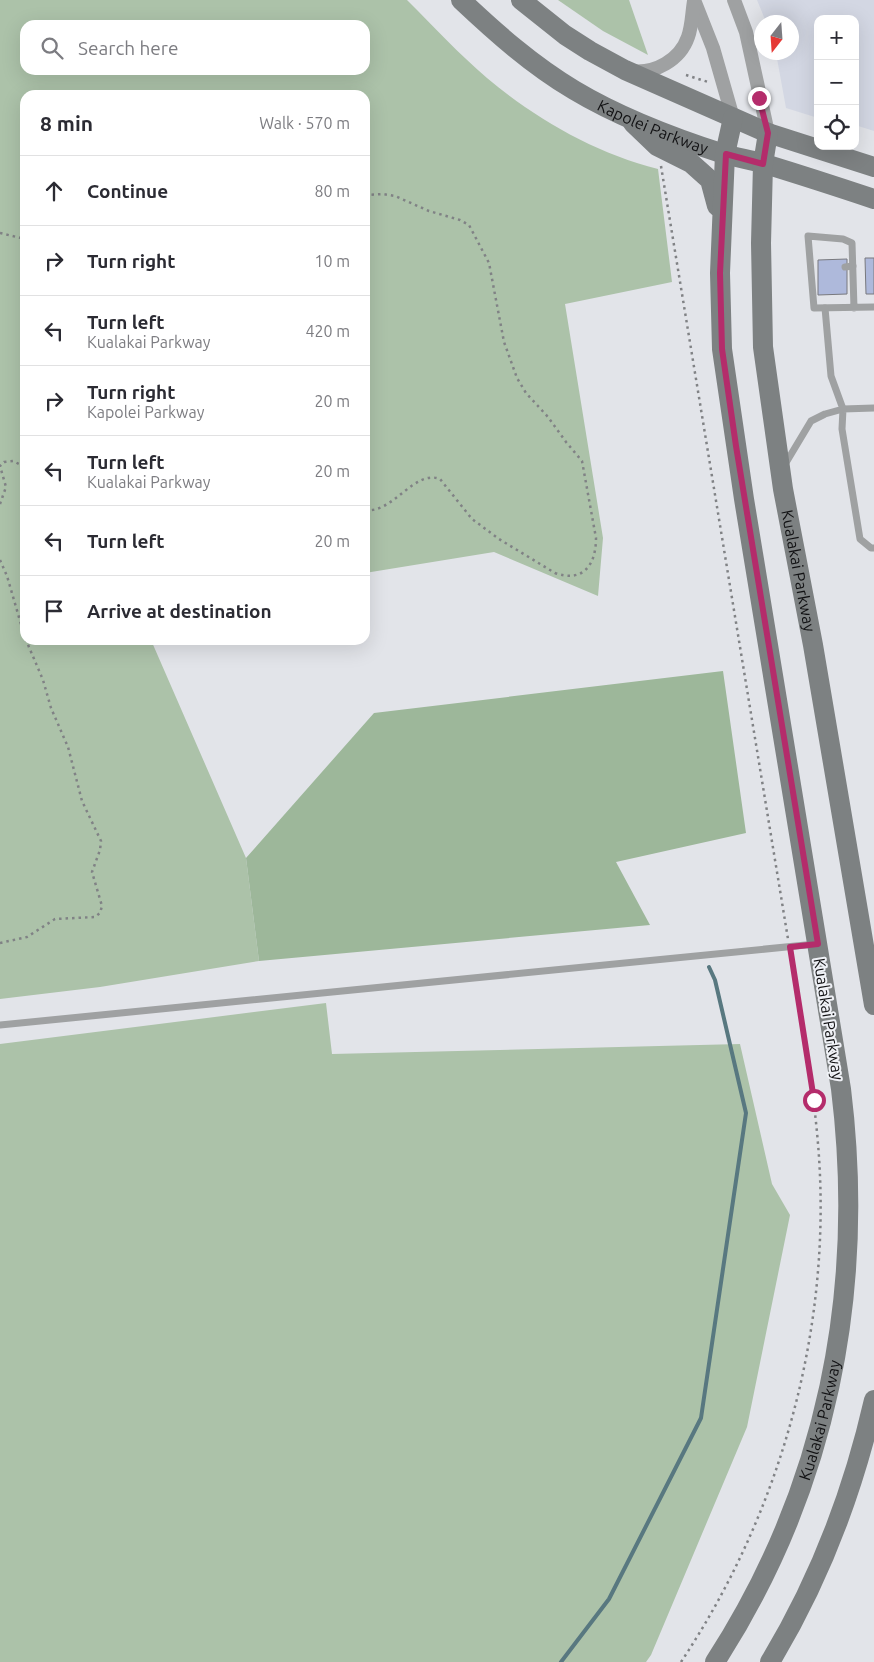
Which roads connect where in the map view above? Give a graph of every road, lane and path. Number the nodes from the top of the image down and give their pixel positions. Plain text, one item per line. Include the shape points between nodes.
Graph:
1 (461, 0) edge
2 (521, 0) edge
3 (694, 0) edge
4 (734, 0) edge
5 (684, 69) dead end
6 (625, 70) junction
7 (686, 74) junction
8 (683, 82) dead end
9 (708, 82) dead end
10 (624, 115) junction
11 (733, 118) junction
12 (768, 133) junction
13 (726, 154) junction
14 (763, 164) junction
15 (661, 166) dead end
16 (874, 167) edge
17 (370, 195) edge
18 (874, 199) edge
19 (722, 226) junction
20 (0, 233) edge
21 (20, 238) edge
22 (874, 307) edge
23 (825, 308) junction
24 (854, 308) junction
25 (874, 408) edge
26 (843, 409) junction
27 (20, 464) edge
28 (781, 472) junction
29 (0, 504) edge
30 (370, 510) edge
31 (874, 548) edge
32 (0, 560) edge
33 (20, 622) edge
34 (28, 645) edge
35 (0, 943) edge
36 (818, 944) junction
37 (790, 947) junction
38 (874, 1004) edge
39 (0, 1025) edge
40 (874, 1400) edge
41 (681, 1662) edge
42 (715, 1662) edge
43 (770, 1662) edge

1 - 10 main road, Kapolei Parkway via 530,61 574,90
2 - 6 main road via 590,52
3 - 6 street via 689,34 676,56 652,69
3 - 11 street via 713,48
4 - 12 street via 746,32
5 - 7 path
6 - 11 main road
7 - 8 path
7 - 9 path
10 - 13 main road, Kapolei Parkway
10 - 19 main road via 657,146 691,163 710,180
11 - 12 main road
11 - 13 main road, Kualakai Parkway
12 - 14 main road, Kualakai Parkway
12 - 16 main road
13 - 14 main road, Kapolei Parkway
13 - 19 main road, Kualakai Parkway
14 - 18 main road, Kapolei Parkway
14 - 28 main road, Kualakai Parkway via 763,347
15 - 37 path
17 - 30 path via 395,196 469,225 489,263 504,342 517,378 582,461 596,550 590,565 578,575 555,573 472,519 440,479 433,476 380,509
19 - 36 main road, Kualakai Parkway via 720,310 727,389
20 - 21 path
22 - 24 lane
23 - 24 lane
23 - 24 lane via 814,308 808,236 843,239 852,243 849,267
23 - 26 lane via 831,376
25 - 26 lane
26 - 28 lane via 811,421
26 - 31 lane via 842,429 860,539
27 - 29 path via 14,461 0,466 6,487
28 - 38 main road, Kualakai Parkway
32 - 33 path
34 - 35 path via 68,747 82,801 101,841 92,872 102,906 95,917 55,918 27,937
36 - 37 lane
36 - 42 main road, Kualakai Parkway via 847,1144 848,1239 841,1322 822,1416 798,1493 763,1576
37 - 39 lane
37 - 41 path via 814,1100 820,1175 820,1243 812,1323 784,1449 761,1513 722,1594
40 - 43 main road via 855,1474 837,1524 814,1579

